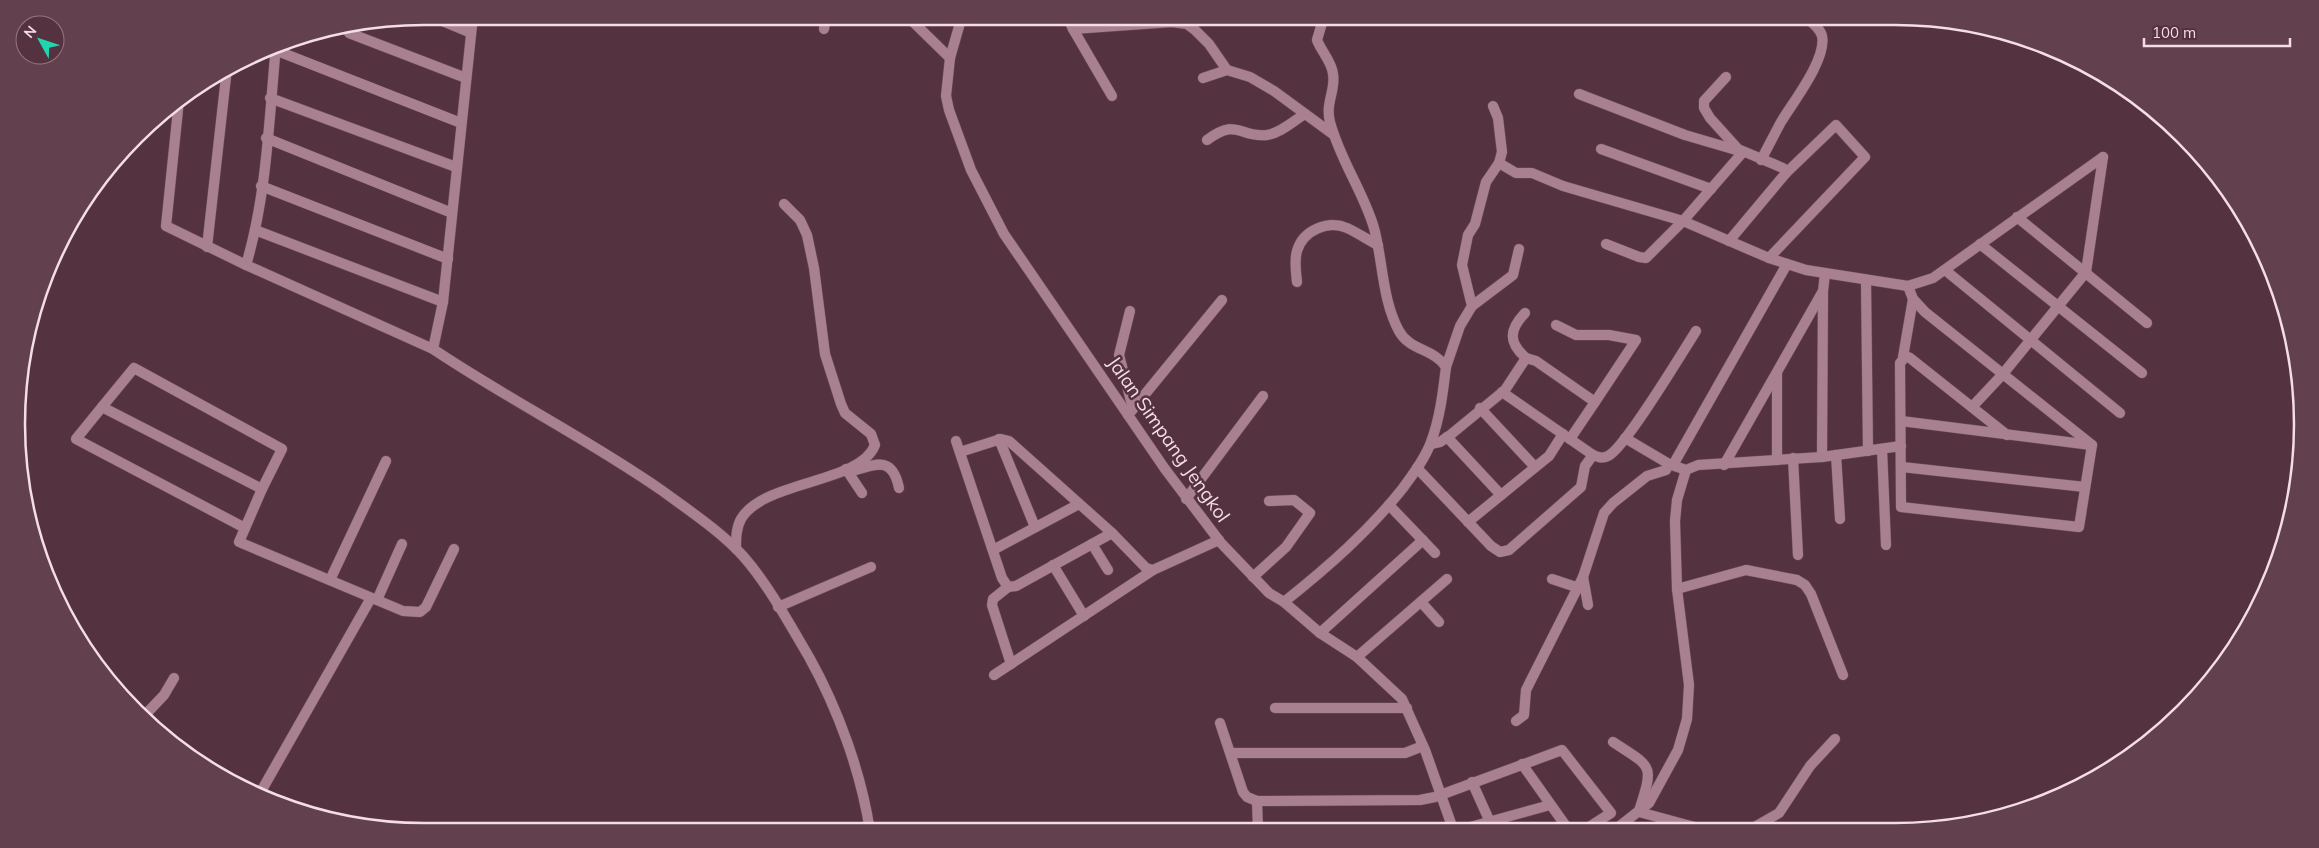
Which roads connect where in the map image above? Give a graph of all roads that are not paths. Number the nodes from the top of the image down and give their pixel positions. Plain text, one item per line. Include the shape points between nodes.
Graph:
1 (454, 25) edge
2 (472, 25) edge
3 (825, 25) edge
4 (916, 25) edge
5 (959, 25) edge
6 (1071, 25) edge
7 (1135, 25) edge
8 (1188, 25) edge
9 (1321, 25) edge
10 (1814, 25) edge
11 (824, 29) dead end
12 (1073, 29) junction
13 (472, 32) junction
14 (349, 34) dead end
15 (283, 51) edge
16 (275, 53) edge
17 (950, 58) junction
18 (1226, 70) junction
19 (227, 76) edge
20 (1726, 76) dead end
21 (466, 78) junction
22 (1204, 78) dead end
23 (1579, 94) dead end
24 (1112, 96) dead end
25 (270, 98) junction
26 (1493, 106) dead end
27 (178, 110) edge
28 (1305, 114) junction
29 (461, 123) junction
30 (1334, 135) junction
31 (266, 138) junction
32 (1207, 140) dead end
33 (1602, 149) dead end
34 (1743, 152) junction
35 (1761, 160) junction
36 (1499, 163) junction
37 (456, 167) junction
38 (1786, 173) junction
39 (261, 186) junction
40 (1711, 189) junction
41 (784, 204) dead end
42 (452, 213) junction
43 (2017, 218) junction
44 (1683, 220) junction
45 (255, 230) junction
46 (1729, 241) junction
47 (1606, 244) dead end
48 (1980, 244) junction
49 (1378, 245) junction
50 (208, 247) junction
51 (1519, 249) dead end
52 (448, 258) junction
53 (1770, 258) junction
54 (1787, 264) junction
55 (246, 265) junction
56 (1945, 270) junction
57 (2086, 272) junction
58 (1825, 274) junction
59 (1866, 281) junction
60 (1297, 282) dead end
61 (1908, 286) junction
62 (1823, 291) junction
63 (1913, 299) junction
64 (1222, 300) dead end
65 (443, 302) junction
66 (1472, 306) junction
67 (2058, 306) junction
68 (1130, 311) dead end
69 (1525, 313) dead end
70 (2147, 323) dead end
71 (1556, 325) dead end
72 (1696, 331) dead end
73 (2030, 340) junction
74 (433, 349) junction
75 (1904, 357) junction
76 (1526, 358) junction
77 (1446, 367) junction
78 (1777, 371) junction
79 (2142, 373) dead end
80 (2002, 375) junction
81 (1502, 392) junction
82 (1263, 396) dead end
83 (1595, 402) junction
84 (102, 407) junction
85 (1972, 407) junction
86 (1480, 408) junction
87 (1130, 412) junction
88 (2120, 413) dead end
89 (1901, 421) junction
90 (2007, 435) junction
91 (1567, 436) junction
92 (1447, 437) junction
93 (1625, 438) junction
94 (998, 439) junction
95 (956, 441) dead end
96 (1431, 444) junction
97 (2092, 445) junction
98 (1901, 446) junction
99 (1882, 448) junction
100 (1868, 451) junction
101 (960, 452) junction
102 (1593, 455) junction
103 (1836, 455) junction
104 (1822, 457) junction
105 (1793, 458) junction
106 (1777, 460) junction
107 (386, 461) dead end
108 (1671, 464) junction
109 (1724, 465) junction
110 (1535, 467) junction
111 (1902, 467) junction
112 (1417, 468) junction
113 (848, 470) junction
114 (1686, 470) junction
115 (2085, 487) junction
116 (899, 488) dead end
117 (262, 489) junction
118 (862, 494) dead end
119 (1502, 494) junction
120 (1186, 498) junction
121 (1269, 501) dead end
122 (1079, 504) junction
123 (1389, 506) junction
124 (1840, 519) dead end
125 (1468, 522) junction
126 (1035, 527) junction
127 (245, 528) junction
128 (1112, 533) junction
129 (1220, 540) junction
130 (1423, 540) junction
131 (402, 544) dead end
132 (1092, 544) junction
133 (1886, 545) dead end
134 (454, 549) dead end
135 (736, 549) junction
136 (993, 550) junction
137 (1435, 553) dead end
138 (1798, 555) dead end
139 (1053, 566) junction
140 (871, 567) dead end
141 (1108, 570) dead end
142 (1153, 570) junction
143 (1253, 577) junction
144 (1583, 577) junction
145 (1447, 579) dead end
146 (1552, 579) dead end
147 (330, 580) junction
148 (1008, 587) junction
149 (1576, 587) junction
150 (1677, 589) junction
151 (374, 599) junction
152 (1284, 602) junction
153 (1421, 602) junction
154 (1588, 605) dead end
155 (778, 607) junction
156 (1084, 616) junction
157 (1439, 622) dead end
158 (1320, 634) junction
159 (1357, 658) junction
160 (1011, 664) junction
161 (994, 675) dead end
162 (1843, 675) dead end
163 (174, 678) dead end
164 (1276, 708) dead end
165 (1407, 708) junction
166 (148, 712) edge
167 (1516, 721) dead end
168 (1220, 723) dead end
169 (1835, 739) dead end
170 (1613, 742) dead end
171 (1423, 746) junction
172 (1231, 753) junction
173 (1522, 764) junction
174 (1472, 782) junction
175 (263, 789) edge
176 (1440, 794) junction
177 (1257, 801) junction
178 (1550, 805) junction
179 (1639, 812) junction
180 (1490, 822) junction
181 (868, 823) edge
182 (1258, 823) edge
183 (1452, 823) edge
184 (1486, 823) edge
185 (1564, 823) edge
186 (1595, 823) edge
187 (1624, 823) edge
188 (1680, 823) edge
189 (1762, 823) edge

1 - 13 street
2 - 13 street
3 - 11 street
4 - 17 street
5 - 17 street, Jalan Simpang Jengkol
6 - 12 street
7 - 12 street
8 - 18 street via 1201,35
9 - 30 street via 1317,40 1334,74 1328,110
10 - 35 street via 1820,31 1822,41 1819,53
12 - 24 street
13 - 21 street
14 - 21 street
15 - 29 street
16 - 25 street
17 - 87 street, Jalan Simpang Jengkol via 946,96 949,110 990,210 1033,278
18 - 22 street
18 - 28 street via 1250,77
19 - 50 street
20 - 34 street via 1703,105 1721,132
21 - 29 street
23 - 34 street via 1685,135
25 - 31 street
25 - 37 street
26 - 36 street via 1502,152
27 - 50 street via 166,226
28 - 30 street
28 - 32 street via 1268,135 1231,128
29 - 37 street
30 - 49 street via 1369,214
31 - 39 street
31 - 42 street
33 - 40 street
34 - 35 street
34 - 40 street
35 - 38 street via 1783,168
36 - 44 street via 1516,173 1532,173 1563,186
36 - 66 street via 1486,182 1463,256 1463,272
37 - 42 street
38 - 46 street
38 - 53 street via 1836,125 1865,157
39 - 45 street
39 - 52 street
40 - 44 street
41 - 113 street via 800,220 807,235 825,354 841,404 845,413 871,434 875,442 873,449
42 - 52 street
43 - 48 street
43 - 57 street
43 - 57 street via 2103,157
44 - 46 street
44 - 47 street via 1646,258
45 - 55 street
45 - 65 street
46 - 53 street
48 - 56 street
48 - 67 street
49 - 60 street via 1347,228 1316,229 1304,238 1297,249
49 - 77 street via 1382,274 1400,332 1408,343 1440,358
50 - 55 street
51 - 66 street via 1513,275
52 - 65 street
53 - 54 street
54 - 58 street
54 - 108 street
55 - 74 street
56 - 61 street via 1925,282
56 - 73 street
57 - 67 street
57 - 70 street
58 - 59 street
58 - 62 street
59 - 61 street
59 - 100 street
61 - 63 street
62 - 78 street
62 - 104 street
63 - 75 street
63 - 80 street
64 - 87 street
65 - 74 street
66 - 77 street via 1460,326
67 - 73 street
67 - 79 street
68 - 87 street via 1119,355
69 - 76 street via 1512,334 1513,343
71 - 83 street via 1576,335 1610,335 1636,340
72 - 93 street
73 - 80 street
73 - 88 street
74 - 135 street via 624,464
75 - 85 street via 1910,358
75 - 89 street via 1900,363
76 - 81 street
76 - 83 street
77 - 96 street via 1440,412
78 - 106 street
78 - 109 street
80 - 85 street
80 - 97 street
81 - 86 street
81 - 91 street
82 - 120 street
83 - 91 street
84 - 117 street
84 - 117 street via 134,368 282,449
84 - 127 street via 76,439
85 - 90 street
86 - 92 street
86 - 110 street
87 - 120 street, Jalan Simpang Jengkol
89 - 90 street
89 - 98 street
90 - 97 street
91 - 102 street
91 - 110 street
92 - 96 street
92 - 119 street
93 - 102 street via 1609,456
93 - 108 street
94 - 101 street
94 - 122 street via 1006,439 1015,446
94 - 126 street
95 - 101 street
96 - 112 street
97 - 115 street
98 - 99 street
98 - 111 street
99 - 100 street
99 - 133 street
100 - 103 street
101 - 136 street
102 - 125 street via 1585,466 1581,487 1509,550 1500,552
103 - 104 street
103 - 124 street
104 - 105 street
105 - 106 street
105 - 138 street
106 - 109 street
107 - 147 street
108 - 114 street
108 - 144 street via 1666,470 1647,476 1604,513
109 - 114 street via 1698,465
110 - 119 street
111 - 115 street
111 - 115 street via 1901,507 2079,527
112 - 123 street
112 - 125 street
113 - 116 street via 879,464 888,466 895,472
113 - 118 street
113 - 135 street via 757,503 741,518
114 - 150 street via 1675,521
117 - 127 street
119 - 125 street
120 - 129 street, Jalan Simpang Jengkol
121 - 143 street via 1294,500 1310,513 1286,547
122 - 126 street
122 - 128 street
123 - 130 street
123 - 152 street via 1354,543
126 - 136 street
127 - 147 street via 239,542
128 - 132 street
128 - 142 street via 1146,568
129 - 142 street
129 - 143 street, Jalan Simpang Jengkol
130 - 137 street
130 - 158 street
131 - 151 street
132 - 139 street
132 - 141 street
134 - 151 street via 423,610 411,613
135 - 155 street
136 - 148 street
139 - 148 street
139 - 156 street
140 - 155 street
142 - 156 street
143 - 152 street, Jalan Simpang Jengkol
144 - 149 street
144 - 154 street
145 - 153 street
146 - 149 street
147 - 151 street
148 - 160 street via 993,599 992,605
149 - 167 street via 1526,690 1524,715
150 - 162 street via 1746,570 1797,580 1811,594
150 - 179 street via 1689,685 1687,719 1678,750 1664,778 1649,803
151 - 175 street
152 - 158 street, Jalan Simpang Jengkol
153 - 157 street
153 - 159 street
155 - 181 street via 825,686 840,723
156 - 160 street
158 - 159 street, Jalan Simpang Jengkol
159 - 165 street, Jalan Simpang Jengkol via 1391,687
160 - 161 street
163 - 166 street
164 - 165 street
165 - 171 street, Jalan Simpang Jengkol
168 - 172 street
169 - 189 street via 1810,766 1779,813
170 - 179 street via 1645,763 1650,777
171 - 172 street via 1405,753
171 - 176 street, Jalan Simpang Jengkol
172 - 177 street via 1243,792 1247,798
173 - 174 street
173 - 178 street
173 - 186 street via 1562,750 1611,813
174 - 176 street
174 - 180 street
176 - 177 street via 1420,800
176 - 183 street, Jalan Simpang Jengkol
177 - 182 street
178 - 180 street
178 - 185 street
179 - 187 street
179 - 188 street
180 - 184 street

